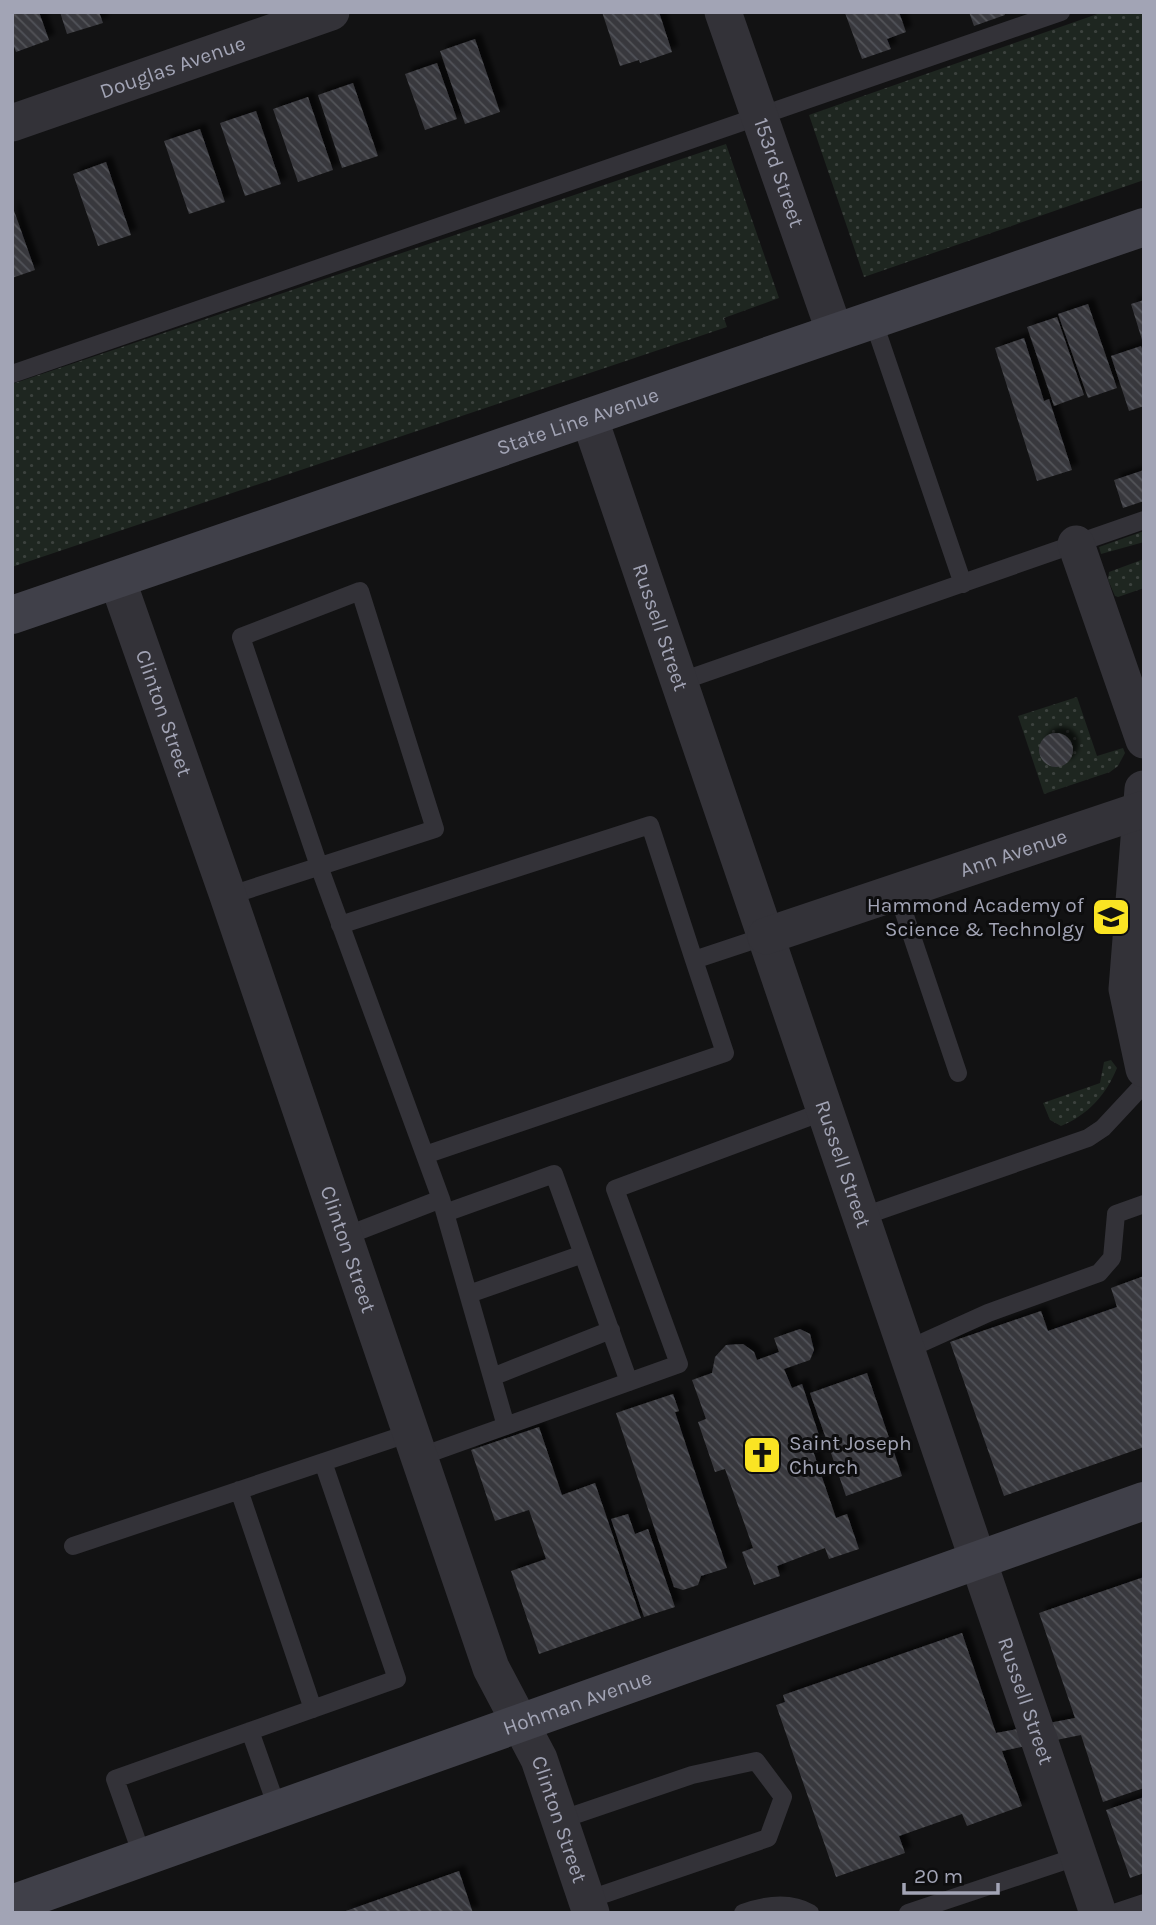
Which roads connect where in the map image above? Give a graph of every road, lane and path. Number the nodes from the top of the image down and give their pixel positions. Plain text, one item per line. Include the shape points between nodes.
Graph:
1 (331, 12) edge
2 (723, 12) edge
3 (1061, 12) edge
4 (759, 116) junction
5 (12, 123) edge
6 (1144, 227) edge
7 (873, 320) junction
8 (835, 333) junction
9 (12, 374) edge
10 (589, 417) junction
11 (1144, 520) edge
12 (1076, 544) junction
13 (117, 579) junction
14 (963, 584) junction
15 (12, 615) edge
16 (680, 682) junction
17 (1144, 740) edge
18 (1143, 798) edge
19 (319, 866) junction
20 (897, 892) junction
21 (228, 896) junction
22 (340, 925) junction
23 (766, 936) junction
24 (694, 960) junction
25 (1144, 1069) edge
26 (958, 1073) dead end
27 (1144, 1084) edge
28 (825, 1111) junction
29 (425, 1155) junction
30 (1144, 1204) edge
31 (443, 1206) junction
32 (861, 1217) junction
33 (343, 1237) junction
34 (583, 1254) junction
35 (468, 1294) junction
36 (611, 1330) junction
37 (906, 1350) junction
38 (492, 1377) junction
39 (629, 1382) junction
40 (506, 1426) junction
41 (414, 1445) junction
42 (323, 1462) junction
43 (239, 1490) junction
44 (1144, 1501) edge
45 (73, 1546) dead end
46 (978, 1560) junction
47 (313, 1709) junction
48 (519, 1724) junction
49 (250, 1731) junction
50 (278, 1810) junction
51 (560, 1820) junction
52 (1079, 1856) junction
53 (143, 1858) junction
54 (1144, 1903) edge
55 (12, 1904) edge
56 (589, 1906) edge
57 (794, 1910) edge
58 (752, 1911) edge
59 (908, 1913) edge
60 (1098, 1913) edge
61 (1114, 1913) edge

1 - 5 street, Douglas Avenue
2 - 4 street, 153rd Street
3 - 4 lane
4 - 8 street, 153rd Street
4 - 9 lane
6 - 7 street, State Line Avenue
7 - 8 street, State Line Avenue
7 - 14 lane
8 - 10 street, State Line Avenue
10 - 13 street, State Line Avenue
10 - 16 street, Russell Street
11 - 12 lane
12 - 14 lane
12 - 17 street
13 - 15 street, State Line Avenue
13 - 21 street, Clinton Street
14 - 16 lane
16 - 23 street, Russell Street
18 - 20 street, Ann Avenue
18 - 25 street via 1127,989
19 - 19 lane via 241,636 360,591 435,829
19 - 21 lane
19 - 22 lane
20 - 23 street, Ann Avenue
20 - 26 lane
21 - 33 street, Clinton Street
22 - 24 lane via 650,825
22 - 29 lane
23 - 24 lane
23 - 28 street, Russell Street
24 - 29 lane via 725,1053
27 - 32 lane via 1088,1138
28 - 32 street, Russell Street
28 - 39 lane via 615,1189 679,1364
29 - 31 lane
30 - 37 lane via 1116,1214 1112,1258 1099,1273 988,1312
31 - 33 lane
31 - 34 lane via 554,1174
31 - 35 lane
32 - 37 street, Russell Street
33 - 41 street, Clinton Street
34 - 35 lane
34 - 36 lane
35 - 38 lane
36 - 38 lane
36 - 39 lane
37 - 46 street, Russell Street
38 - 40 lane
39 - 40 lane
40 - 41 lane
41 - 42 lane
41 - 48 street, Clinton Street via 491,1668
42 - 43 lane
42 - 47 lane via 397,1679
43 - 45 lane
43 - 47 lane
44 - 46 street, Hohman Avenue
46 - 48 street, Hohman Avenue
46 - 52 street, Russell Street
47 - 49 lane
48 - 50 street, Hohman Avenue
48 - 51 street, Clinton Street via 539,1759
49 - 50 lane
49 - 53 lane via 116,1779
50 - 53 street, Hohman Avenue
51 - 56 street, Clinton Street
51 - 56 lane via 692,1775 756,1761 783,1797 768,1838
52 - 59 lane
52 - 60 street, Russell Street
53 - 55 street, Hohman Avenue
54 - 61 lane
57 - 58 lane

